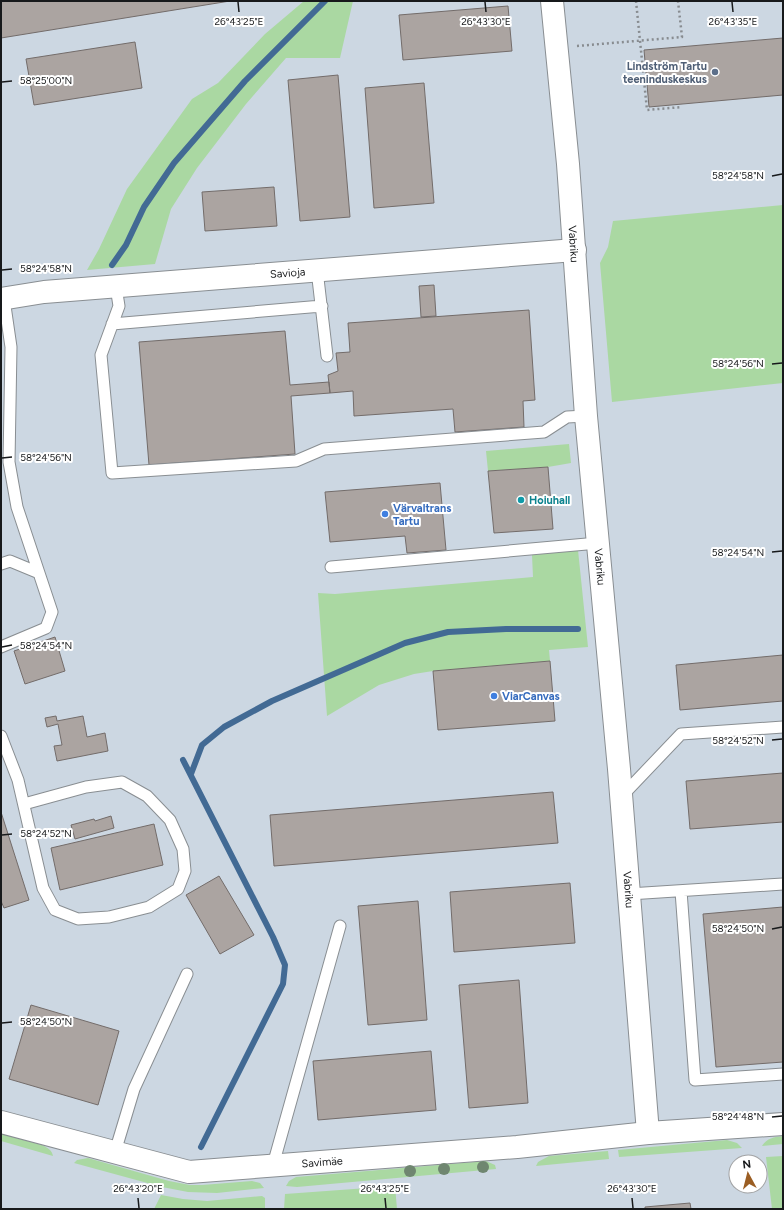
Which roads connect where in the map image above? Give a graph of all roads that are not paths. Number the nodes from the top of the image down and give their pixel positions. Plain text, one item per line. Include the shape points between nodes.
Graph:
1 (552, 1) edge
2 (575, 250) junction
3 (317, 270) junction
4 (116, 287) junction
5 (3, 299) edge
6 (322, 306) junction
7 (112, 324) junction
8 (327, 356) dead end
9 (586, 416) junction
10 (598, 543) junction
11 (1, 564) edge
12 (331, 567) dead end
13 (39, 573) junction
14 (1, 647) edge
15 (783, 727) edge
16 (1, 736) edge
17 (621, 797) junction
18 (24, 804) junction
19 (783, 884) edge
20 (681, 891) junction
21 (629, 894) junction
22 (340, 926) dead end
23 (187, 974) dead end
24 (783, 1074) edge
25 (1, 1122) edge
26 (783, 1124) edge
27 (648, 1133) junction
28 (115, 1152) junction
29 (273, 1165) junction

1 - 2 street, Vabriku
2 - 3 street, Savioja
2 - 9 street, Vabriku
3 - 4 street, Savioja
3 - 6 lane
4 - 5 street, Savioja via 44,292
4 - 7 lane via 118,306
5 - 13 lane via 11,347 9,462 17,506
6 - 7 lane
6 - 8 lane
7 - 9 lane via 101,355 112,473 296,461 324,449 544,432 567,417
9 - 10 street, Vabriku
10 - 12 lane
10 - 17 street, Vabriku
11 - 13 lane via 10,561
13 - 14 lane via 52,612 46,628
15 - 17 lane via 681,734
16 - 18 lane via 18,780
17 - 21 street, Vabriku
18 - 18 lane via 43,888 55,910 78,919 109,918 149,907 178,889 185,871 183,849 170,820 147,796 122,782 86,787
19 - 20 lane
20 - 21 lane
20 - 24 lane via 695,1080
21 - 27 street, Vabriku
22 - 29 lane
23 - 28 lane via 134,1089
25 - 28 street, Savimäe
26 - 27 street, Savimäe
27 - 29 street, Savimäe via 517,1147
28 - 29 street, Savimäe via 189,1172

